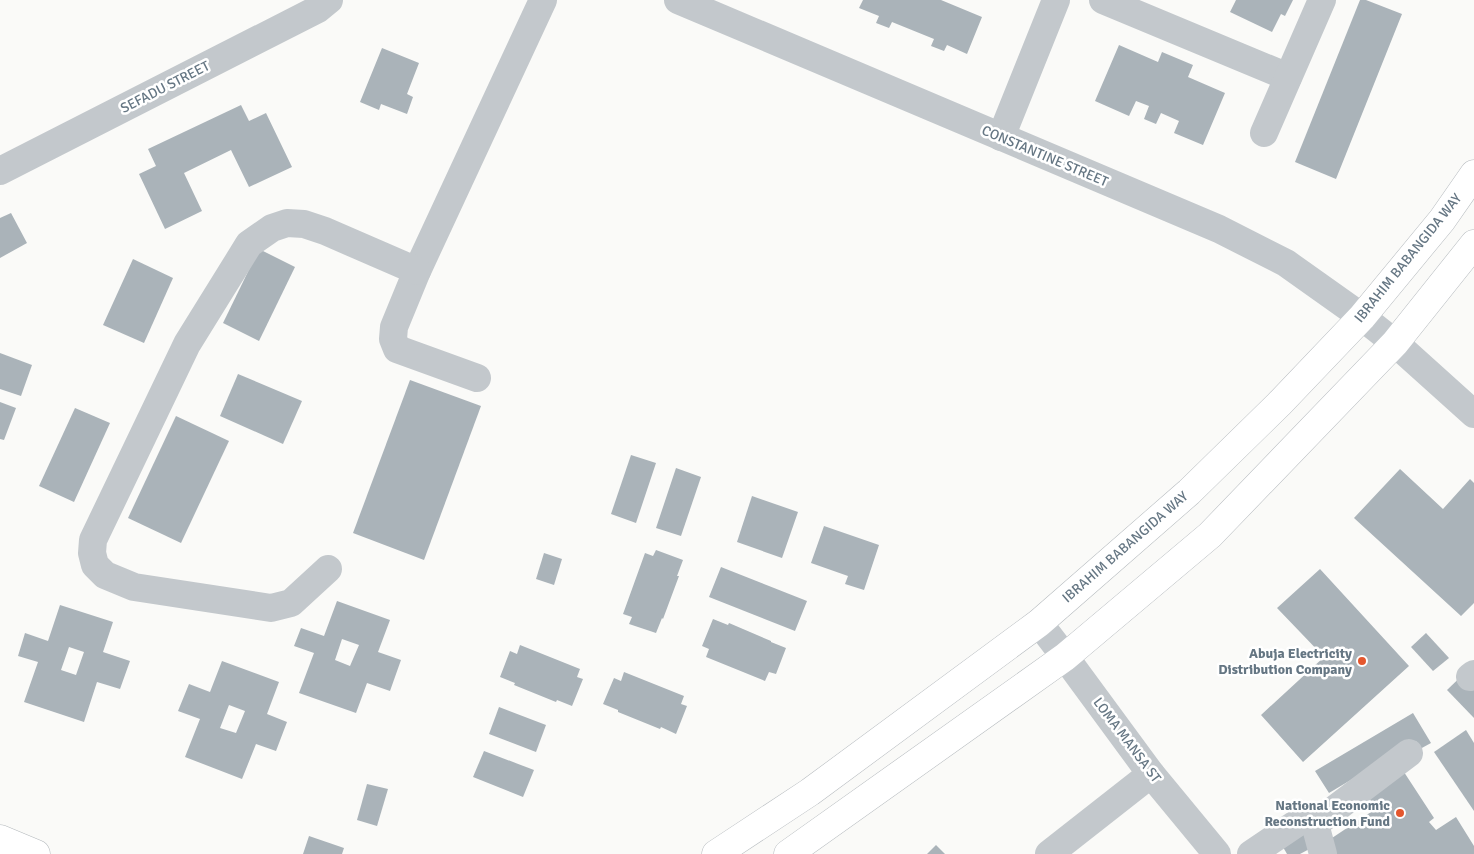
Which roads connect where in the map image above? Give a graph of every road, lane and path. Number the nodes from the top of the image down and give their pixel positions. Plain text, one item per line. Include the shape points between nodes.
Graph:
1 (329, 0) edge
2 (544, 0) edge
3 (678, 0) edge
4 (1056, 0) edge
5 (1103, 0) edge
6 (1322, 0) edge
7 (1288, 77) junction
8 (1264, 133) dead end
9 (1001, 137) junction
10 (0, 171) edge
11 (1474, 174) edge
12 (1474, 244) edge
13 (417, 271) junction
14 (1362, 316) junction
15 (1395, 343) junction
16 (477, 378) dead end
17 (1474, 414) edge
18 (328, 569) dead end
19 (1039, 623) junction
20 (1066, 657) junction
21 (1409, 753) dead end
22 (1151, 774) junction
23 (1315, 824) junction
24 (0, 839) edge
25 (36, 854) edge
26 (716, 854) edge
27 (788, 854) edge
28 (1048, 854) edge
29 (1217, 854) edge
30 (1251, 854) edge
31 (1323, 854) edge

1 - 10 street, SEFADU STREET
2 - 13 street
3 - 9 street, CONSTANTINE STREET
4 - 9 street
5 - 7 street
6 - 7 street
7 - 8 street
9 - 14 street, CONSTANTINE STREET via 1256,247 1286,263
11 - 14 main road, IBRAHIM BABANGIDA WAY via 1442,220
12 - 15 main road
13 - 16 street via 394,327 393,339 397,349
13 - 18 street via 304,224 272,228 249,244 187,344 94,540 92,553 95,565 105,575 134,587 271,608 292,603
14 - 15 street, CONSTANTINE STREET
14 - 19 main road, IBRAHIM BABANGIDA WAY via 1189,492
15 - 17 street, CONSTANTINE STREET
15 - 20 main road via 1210,535
19 - 20 street, LOMA MANSA ST
19 - 26 main road, IBRAHIM BABANGIDA WAY via 810,792
20 - 22 street, LOMA MANSA ST
20 - 27 main road
21 - 23 street
22 - 28 street
22 - 29 street, LOMA MANSA ST
23 - 30 street via 1303,819
23 - 31 street
24 - 25 main road

